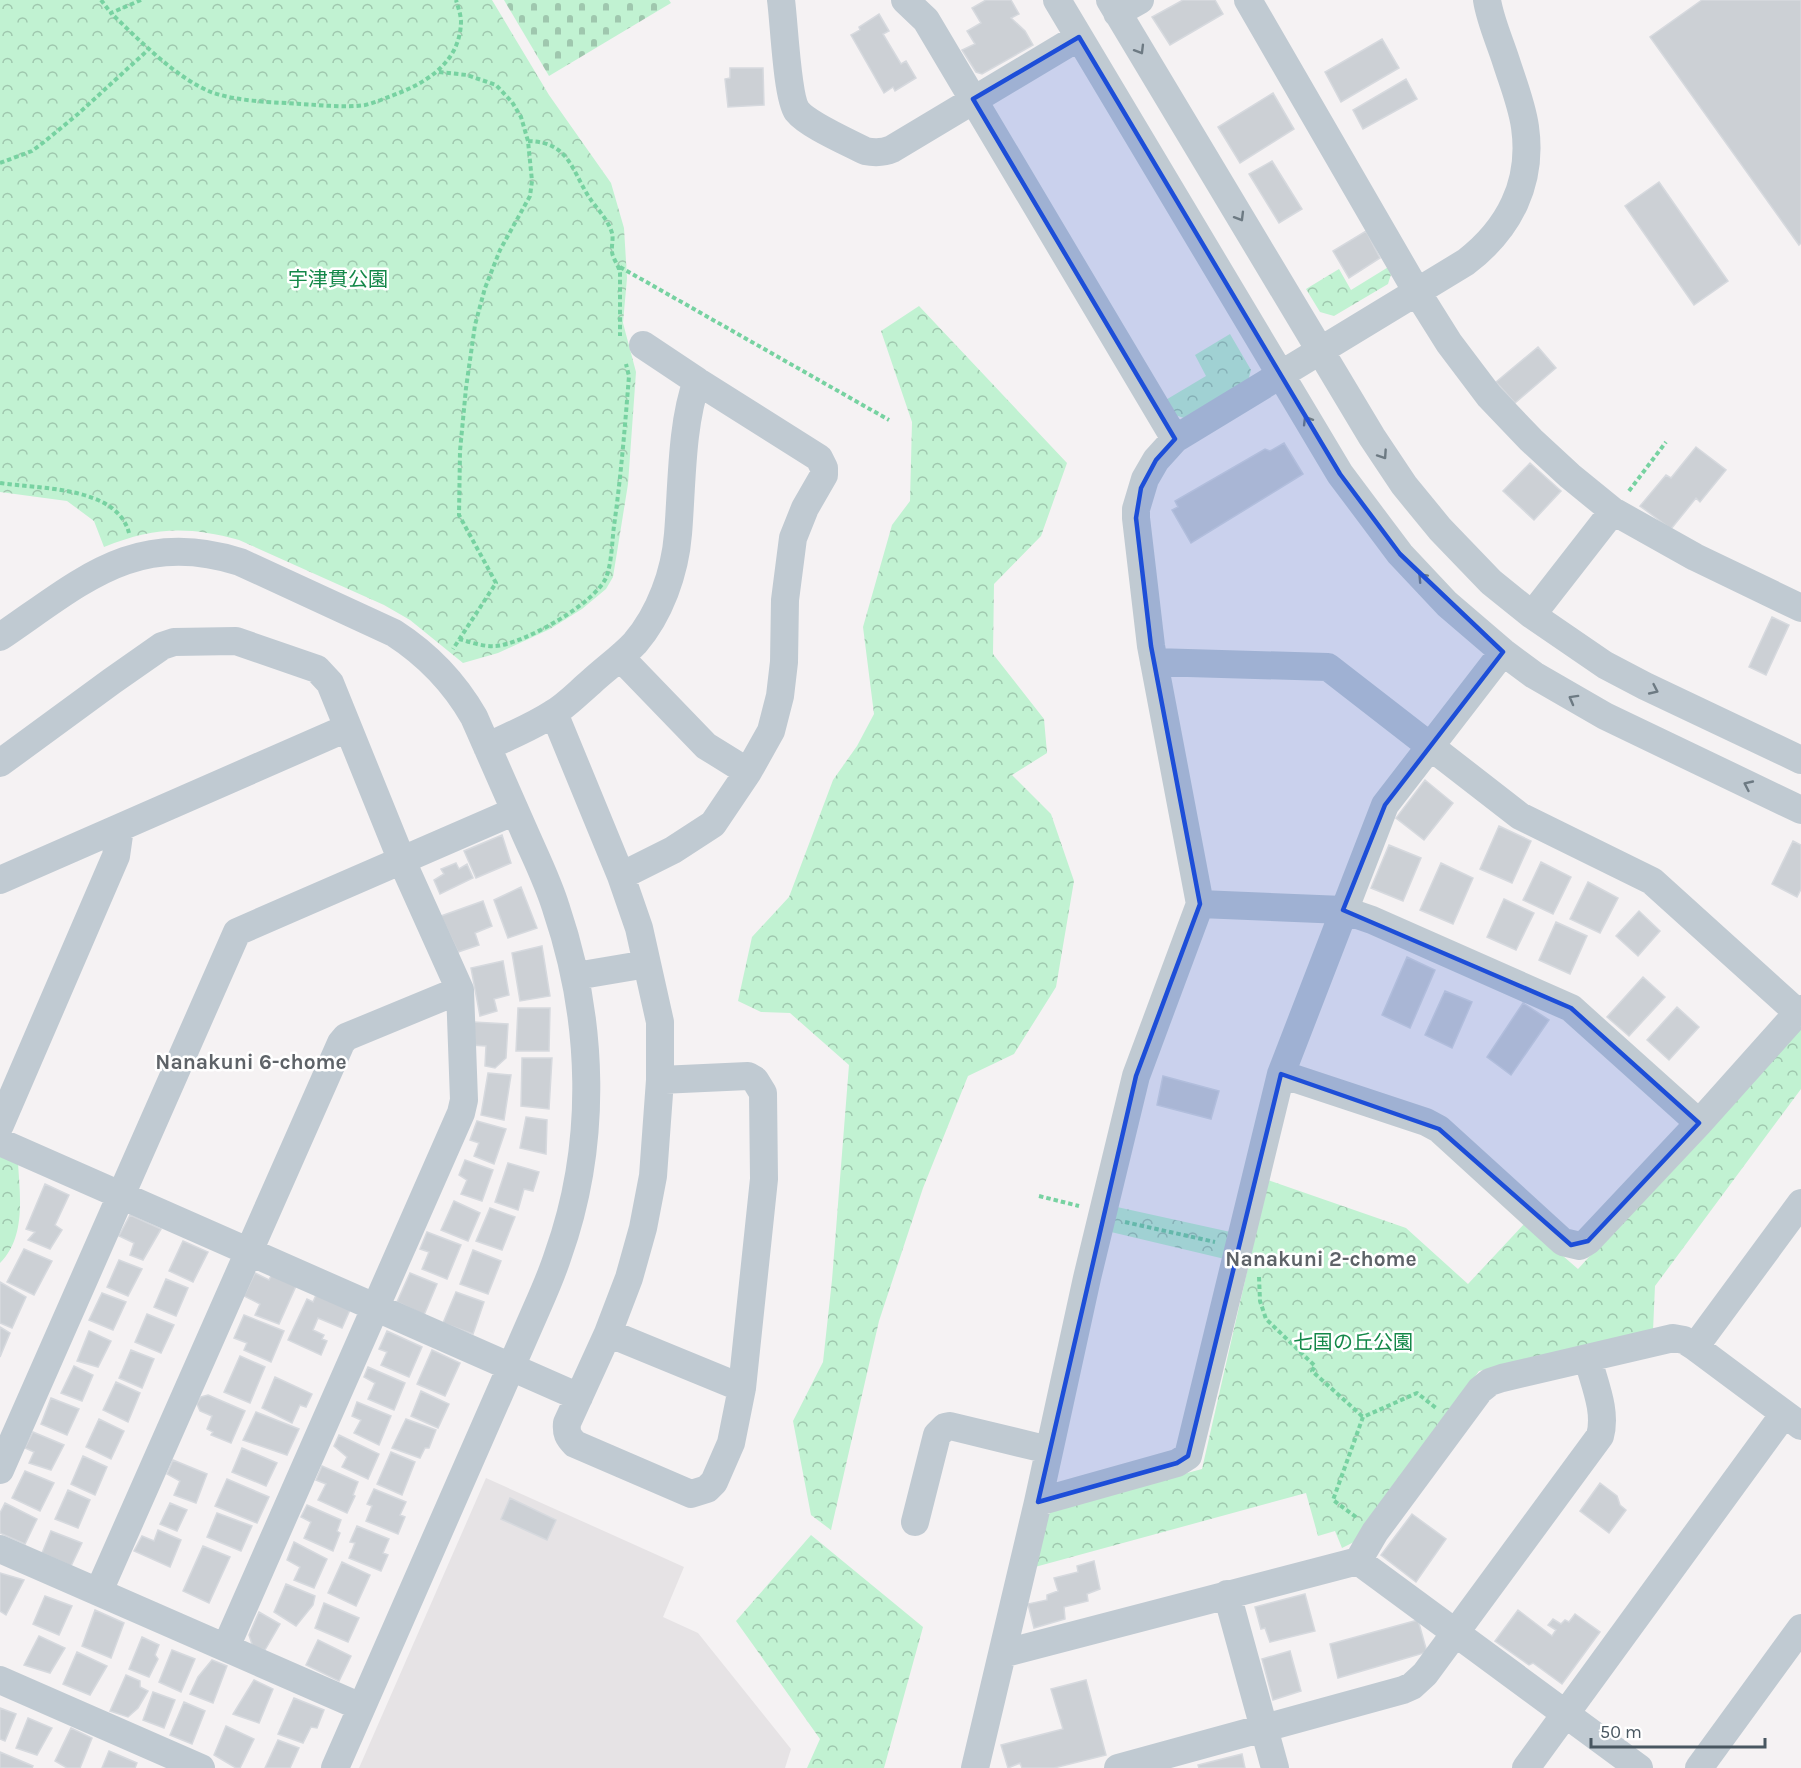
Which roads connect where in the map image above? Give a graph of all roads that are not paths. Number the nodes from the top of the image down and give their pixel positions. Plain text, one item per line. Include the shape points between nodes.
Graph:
1 (781, 0) edge
2 (905, 0) edge
3 (1057, 0) edge
4 (1248, 0) edge
5 (1487, 0) edge
6 (1122, 4) edge
7 (1079, 37) junction
8 (973, 99) junction
9 (1417, 292) junction
10 (629, 347) road end
11 (1320, 351) junction
12 (1280, 375) junction
13 (698, 381) junction
14 (1176, 439) junction
15 (1613, 511) junction
16 (1801, 608) edge
17 (1532, 615) junction
18 (0, 638) edge
19 (1503, 652) junction
20 (620, 657) junction
21 (1154, 662) junction
22 (554, 713) junction
23 (347, 728) junction
24 (487, 747) junction
25 (1429, 747) junction
26 (1801, 760) edge
27 (0, 763) edge
28 (748, 772) junction
29 (1801, 810) edge
30 (515, 811) junction
31 (120, 828) junction
32 (402, 861) junction
33 (621, 876) junction
34 (0, 880) edge
35 (1200, 904) junction
36 (1343, 910) junction
37 (647, 964) junction
38 (576, 976) junction
39 (460, 990) junction
40 (1799, 1011) edge
41 (1281, 1074) junction
42 (660, 1080) junction
43 (1699, 1123) junction
44 (0, 1125) edge
45 (0, 1142) edge
46 (121, 1195) junction
47 (1801, 1203) edge
48 (250, 1251) junction
49 (376, 1307) junction
50 (608, 1333) junction
51 (1695, 1347) junction
52 (1588, 1359) junction
53 (511, 1367) junction
54 (742, 1388) junction
55 (579, 1396) junction
56 (1793, 1420) edge
57 (1049, 1450) junction
58 (0, 1470) edge
59 (1038, 1502) junction
60 (915, 1522) dead end
61 (0, 1549) edge
62 (1358, 1561) junction
63 (99, 1591) junction
64 (1227, 1594) junction
65 (1801, 1628) edge
66 (1457, 1632) junction
67 (226, 1647) junction
68 (1002, 1654) junction
69 (0, 1680) edge
70 (361, 1707) junction
71 (1565, 1713) junction
72 (1263, 1728) junction
73 (201, 1768) edge
74 (335, 1768) edge
75 (975, 1768) edge
76 (1118, 1768) edge
77 (1275, 1768) edge
78 (1526, 1768) edge
79 (1639, 1768) edge
80 (1699, 1768) edge

1 - 8 street via 791,95 797,110 809,121 865,151 880,153 892,149
2 - 8 street via 926,20
3 - 7 street
4 - 9 street
5 - 9 street via 1525,124 1526,154 1521,183 1512,211 1492,239 1466,262
6 -> 11 street
7 - 8 street
7 - 12 street
8 - 14 street
9 - 11 street
9 - 15 street via 1449,344 1489,396 1531,440
10 - 13 street
11 - 12 street
11 -> 17 street via 1404,485 1491,582
12 - 14 street
19 -> 12 street via 1447,604 1400,554 1340,474
13 - 20 street via 691,405 671,572 648,627
13 - 28 street via 819,458 824,468 793,538 780,696 771,731
14 - 21 street via 1150,470 1136,509
15 - 16 street via 1695,557
15 - 17 street
17 -> 26 street via 1605,665
18 - 24 street via 88,577 112,565 163,552 223,556 373,623 413,646 462,697
19 - 25 street
29 -> 19 street via 1605,717
20 - 22 street
20 - 28 street via 706,746
21 - 25 street via 1328,667
21 - 35 street
22 - 24 street
22 - 33 street
23 - 27 street via 330,682 317,669 236,641 174,642 153,652
23 - 31 street
23 - 32 street
24 - 30 street
25 - 36 street via 1385,805
25 - 40 street via 1520,816 1652,881
28 - 33 street via 713,824
30 - 32 street
30 - 38 street via 556,908
31 - 34 street
31 - 44 street via 116,856
32 - 39 street
32 - 46 street via 237,932
33 - 37 street
35 - 36 street
35 - 57 street via 1136,1076
36 - 41 street
36 - 43 street via 1571,1008
37 - 38 street
37 - 42 street via 660,1022
38 - 53 street via 587,1073 579,1179 558,1256
39 - 48 street via 340,1043
39 - 49 street via 464,1100 461,1113
40 - 43 street
41 - 43 street via 1439,1129 1563,1242 1571,1245 1588,1242
41 - 59 street via 1188,1456 1177,1463
42 - 50 street via 653,1176 643,1228
42 - 54 street via 748,1076 760,1085 763,1093 764,1179
45 - 46 street
46 - 48 street
46 - 58 street
47 - 51 street
48 - 49 street
48 - 63 street
49 - 53 street
49 - 67 street
50 - 54 street
50 - 55 street
51 - 52 street via 1672,1338
51 - 56 street
52 - 62 street via 1490,1382 1480,1390 1375,1532
52 - 66 street via 1603,1415 1600,1436
53 - 55 street
53 - 70 street
54 - 55 street via 731,1443 714,1482 691,1494 575,1444 569,1438 567,1423
56 - 71 street
57 - 59 street
57 - 60 street via 945,1427 937,1435
59 - 68 street
61 - 63 street
62 - 64 street
62 - 66 street
63 - 67 street
64 - 68 street
64 - 72 street
65 - 80 street
66 - 71 street
66 - 72 street via 1412,1686
67 - 70 street
68 - 75 street
69 - 73 street
70 - 74 street
71 - 78 street
71 - 79 street
72 - 76 street
72 - 77 street

